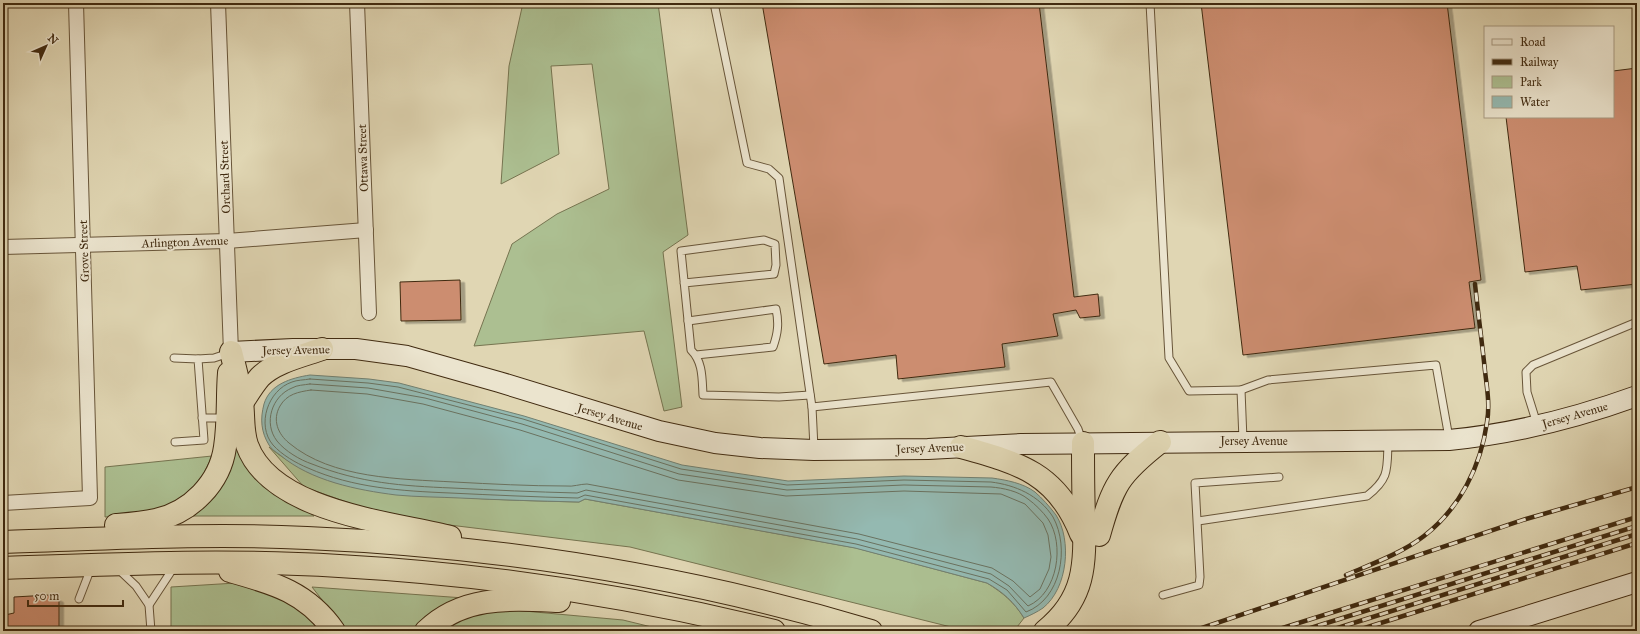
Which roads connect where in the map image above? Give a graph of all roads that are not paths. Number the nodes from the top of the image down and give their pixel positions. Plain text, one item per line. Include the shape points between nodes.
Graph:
1 (76, 3) edge
2 (218, 3) edge
3 (357, 3) edge
4 (714, 3) edge
5 (1150, 3) edge
6 (366, 230) junction
7 (227, 242) junction
8 (84, 245) junction
9 (3, 247) edge
10 (684, 283) junction
11 (369, 313) dead end
12 (688, 321) junction
13 (1637, 322) edge
14 (322, 349) junction
15 (231, 352) junction
16 (696, 355) junction
17 (174, 358) dead end
18 (198, 359) junction
19 (1241, 390) junction
20 (810, 395) junction
21 (1637, 396) edge
22 (242, 403) junction
23 (812, 407) junction
24 (202, 418) junction
25 (227, 418) junction
26 (1538, 426) junction
27 (1243, 440) junction
28 (1449, 440) junction
29 (1388, 441) junction
30 (174, 442) dead end
31 (1160, 442) junction
32 (1089, 443) junction
33 (961, 447) junction
34 (814, 450) junction
35 (1279, 477) dead end
36 (3, 503) edge
37 (1198, 522) junction
38 (1092, 540) junction
39 (3, 542) edge
40 (531, 557) junction
41 (177, 563) junction
42 (200, 563) junction
43 (103, 564) junction
44 (3, 568) edge
45 (1637, 582) edge
46 (1163, 596) dead end
47 (78, 600) dead end
48 (149, 605) junction
49 (657, 605) junction
50 (151, 631) edge
51 (334, 631) edge
52 (426, 631) edge
53 (774, 631) edge
54 (871, 631) edge
55 (1045, 631) edge
56 (1068, 631) edge
57 (1479, 631) edge

1 - 8 street, Grove Street
2 - 7 street, Orchard Street
3 - 6 street, Ottawa Street
4 - 20 lane via 747,163 769,169 779,178
5 - 19 lane via 1169,358 1189,391
6 - 7 street, Arlington Avenue
6 - 11 street, Ottawa Street
7 - 8 street, Arlington Avenue
7 - 15 street, Orchard Street
8 - 9 street, Arlington Avenue
8 - 36 street, Grove Street via 90,498
10 - 10 lane via 680,251 764,240 775,244 774,274
10 - 12 lane
12 - 16 lane via 691,350
12 - 16 lane via 776,309 779,322 773,347
13 - 26 lane via 1533,366 1526,372 1527,392
14 - 15 main road, Jersey Avenue
14 - 22 highway via 267,371
14 - 34 main road, Jersey Avenue via 356,349 407,356 695,440 744,447
15 - 18 lane via 214,358
15 - 22 highway
15 - 25 highway
16 - 20 lane via 701,369 703,394 779,397
17 - 18 lane
18 - 24 lane
19 - 27 lane
19 - 28 lane via 1268,380 1436,365
20 - 23 lane
21 - 26 main road, Jersey Avenue via 1578,416
22 - 40 highway via 243,429 251,454 276,481 303,497 360,519 426,531
23 - 32 lane via 1051,382
23 - 34 lane
24 - 25 lane
24 - 30 lane via 204,440
25 - 39 highway via 225,447 220,468 204,493 183,510 147,522
26 - 28 main road, Jersey Avenue via 1484,437
27 - 29 main road, Jersey Avenue
27 - 31 main road, Jersey Avenue
28 - 29 main road, Jersey Avenue
29 - 37 lane via 1386,475 1378,488 1367,496
31 - 32 main road, Jersey Avenue
31 - 38 highway via 1136,460 1121,477
32 - 33 main road, Jersey Avenue
32 - 38 highway
33 - 34 main road, Jersey Avenue
33 - 38 highway via 1011,462 1045,481 1066,504
35 - 37 lane via 1195,483
37 - 46 lane via 1199,585
38 - 55 highway via 1078,589 1068,608
38 - 56 highway via 1098,564 1095,585 1086,606
39 - 40 highway via 187,537 306,538 425,546
40 - 54 highway via 672,581
41 - 42 highway
41 - 43 highway
41 - 48 lane
42 - 49 highway via 337,566 430,572 520,582
42 - 51 highway via 271,582 292,591 317,610
43 - 44 highway
43 - 47 lane
43 - 48 lane via 136,586
45 - 57 main road
48 - 50 lane
49 - 52 highway via 536,599 497,600 472,604 457,610 443,617
49 - 53 highway

